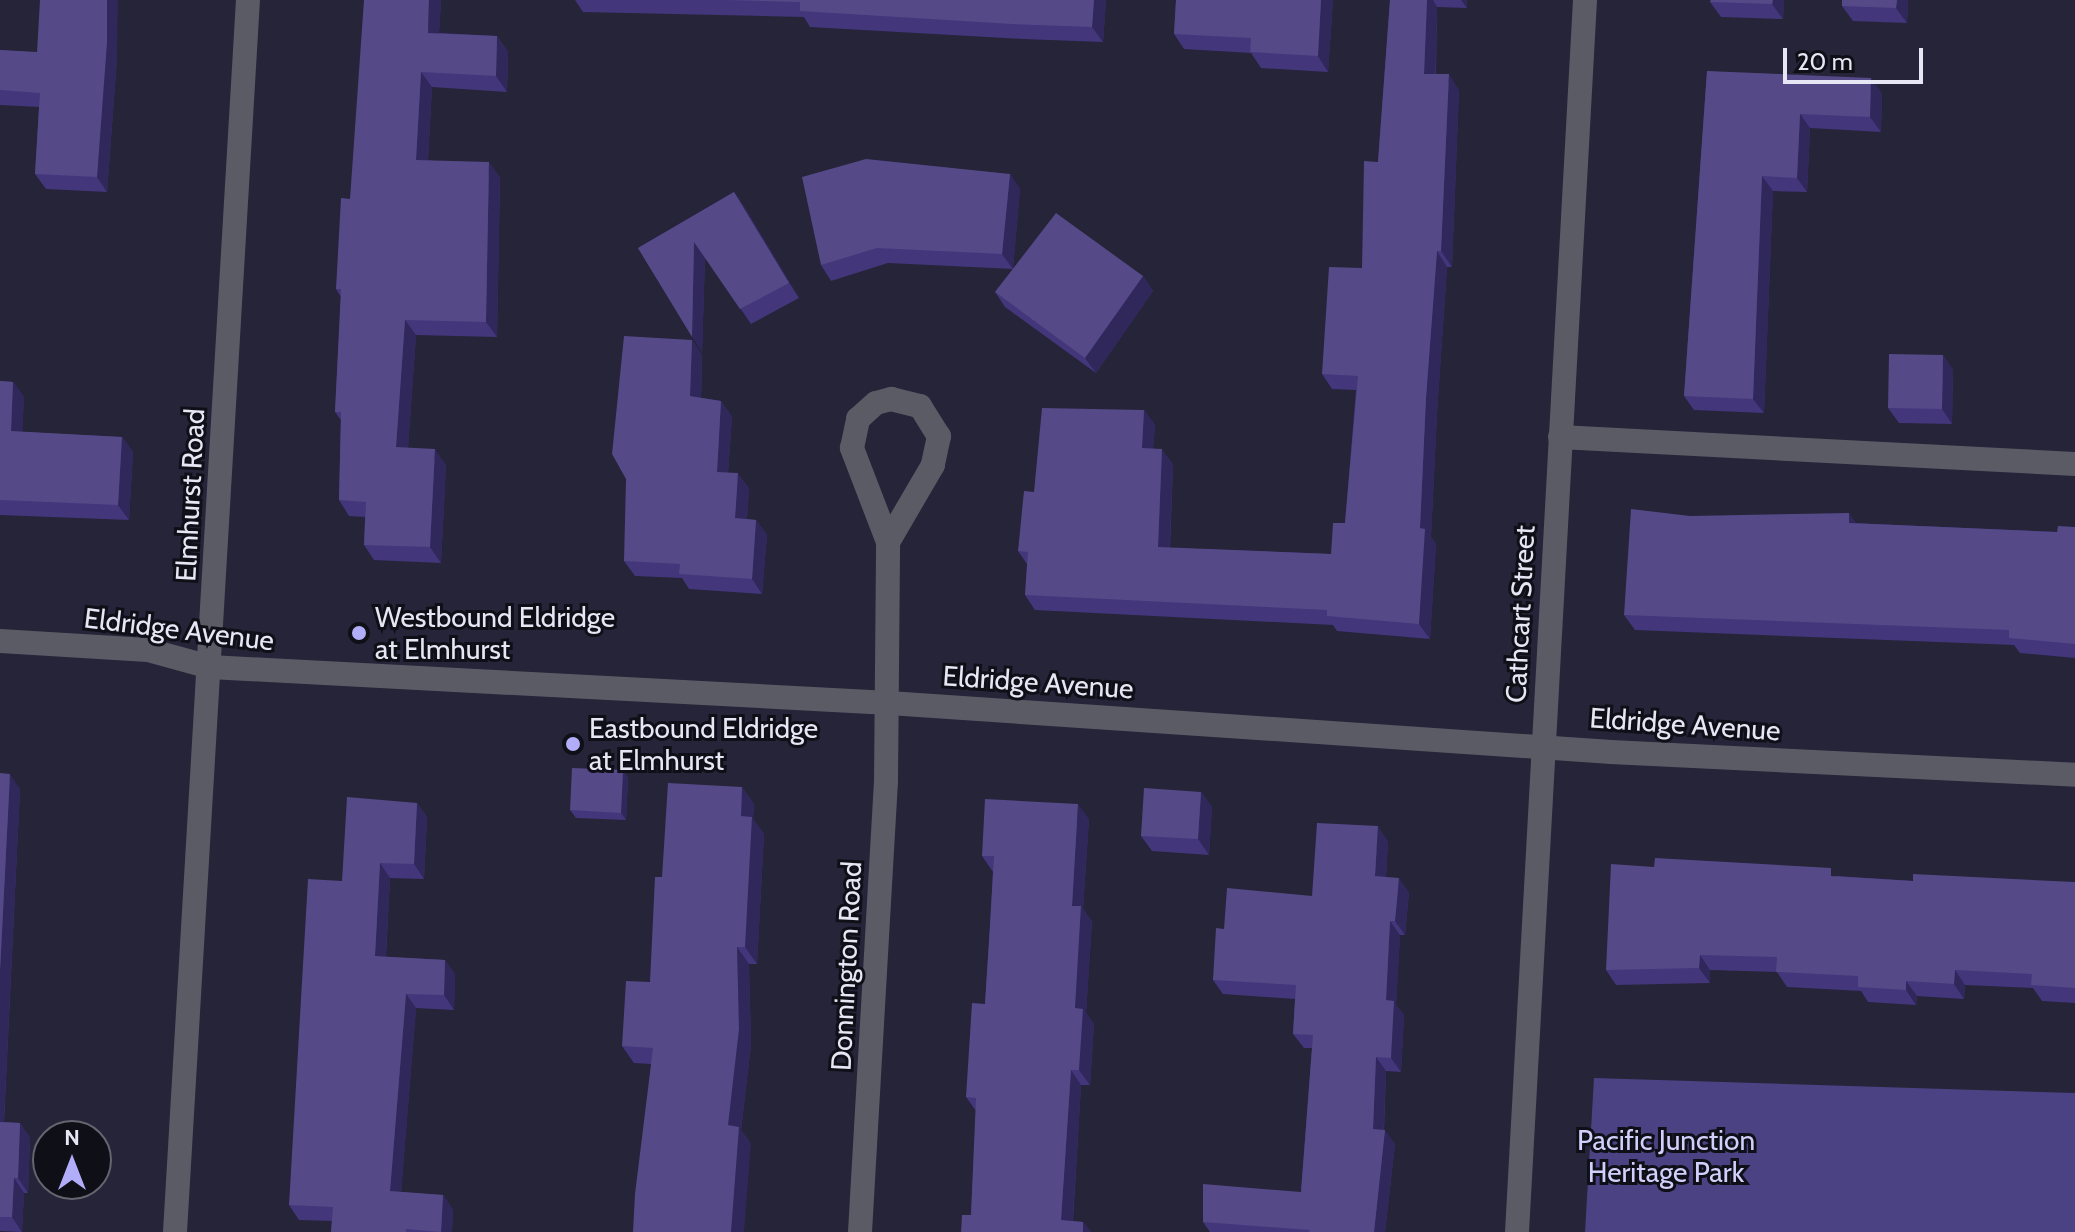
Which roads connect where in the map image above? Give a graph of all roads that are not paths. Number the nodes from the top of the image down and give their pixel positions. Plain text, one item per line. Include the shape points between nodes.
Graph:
1 (248, 0) edge
2 (1585, 0) edge
3 (1560, 437) junction
4 (2075, 464) edge
5 (888, 542) junction
6 (0, 641) edge
7 (210, 667) junction
8 (889, 703) junction
9 (1543, 744) junction
10 (2075, 775) edge
11 (175, 1232) edge
12 (860, 1232) edge
13 (1517, 1232) edge

1 - 7 street, Elmhurst Road
2 - 3 street, Cathcart Street
3 - 4 street
3 - 9 street, Cathcart Street
5 - 5 street via 939,451 931,417 906,399 876,403 858,419 853,434 857,463
5 - 8 street, Donnington Road via 884,622
6 - 7 street, Eldridge Avenue via 148,650
7 - 8 street, Eldridge Avenue
7 - 11 street, Elmhurst Road
8 - 9 street, Eldridge Avenue
8 - 12 street, Donnington Road
9 - 10 street, Eldridge Avenue via 1611,752
9 - 13 street, Cathcart Street

